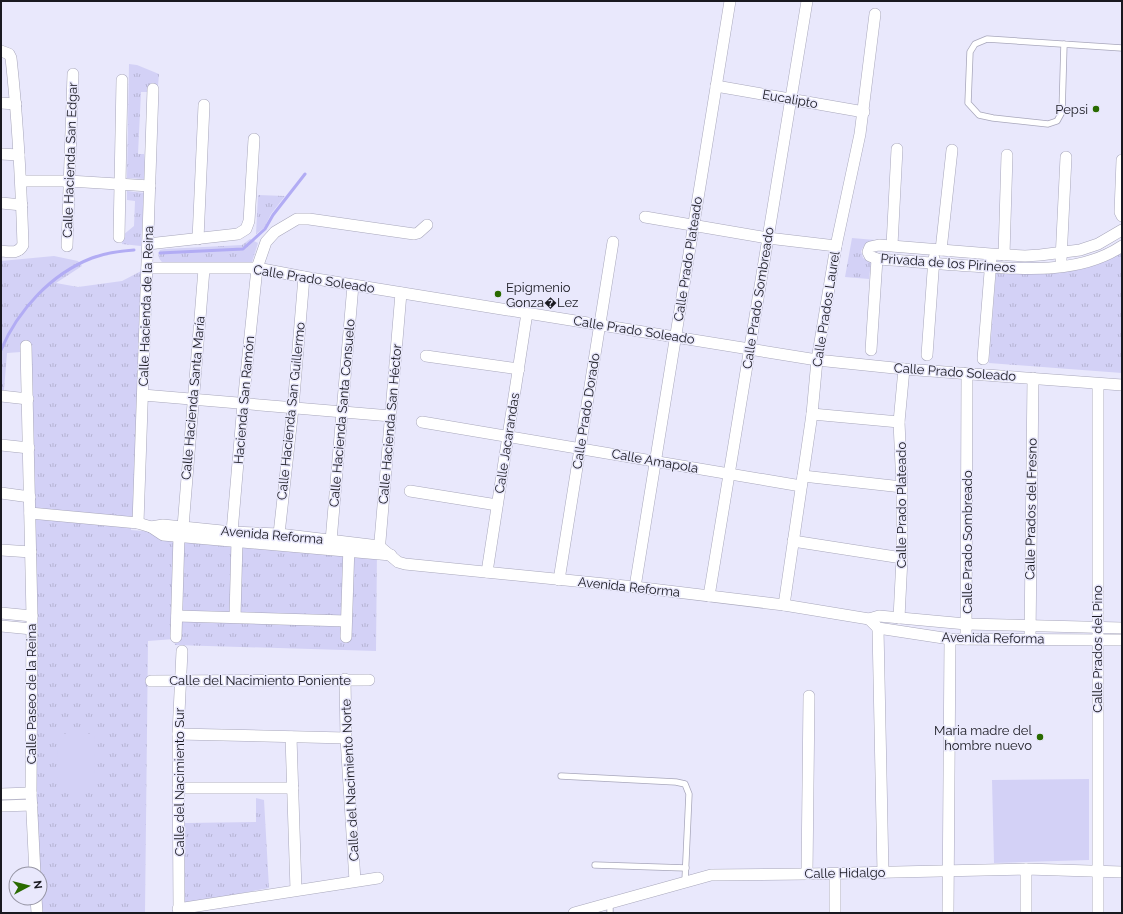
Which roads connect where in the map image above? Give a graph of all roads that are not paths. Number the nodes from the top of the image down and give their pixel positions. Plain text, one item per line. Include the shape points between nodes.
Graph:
1 (730, 1) edge
2 (807, 1) edge
3 (875, 14) dead end
4 (1064, 44) junction
5 (1122, 48) edge
6 (1, 51) edge
7 (73, 74) dead end
8 (122, 80) dead end
9 (716, 86) junction
10 (153, 89) dead end
11 (791, 99) junction
12 (1, 103) edge
13 (16, 104) junction
14 (204, 105) dead end
15 (864, 112) junction
16 (254, 139) dead end
17 (897, 149) dead end
18 (952, 150) dead end
19 (1, 154) edge
20 (20, 155) junction
21 (1008, 155) dead end
22 (1066, 157) dead end
23 (1122, 160) edge
24 (22, 181) junction
25 (69, 181) junction
26 (1122, 183) edge
27 (120, 184) junction
28 (150, 186) junction
29 (1, 203) edge
30 (22, 205) junction
31 (1122, 216) edge
32 (645, 217) dead end
33 (694, 225) junction
34 (427, 226) dead end
35 (1122, 230) edge
36 (119, 237) dead end
37 (768, 238) junction
38 (198, 239) junction
39 (613, 242) dead end
40 (148, 244) junction
41 (892, 245) junction
42 (67, 246) dead end
43 (836, 246) junction
44 (1122, 246) edge
45 (938, 249) junction
46 (1, 251) edge
47 (1061, 253) junction
48 (991, 254) junction
49 (1004, 254) junction
50 (877, 259) junction
51 (934, 263) junction
52 (1061, 266) junction
53 (990, 267) junction
54 (147, 268) junction
55 (204, 268) junction
56 (257, 268) junction
57 (304, 277) junction
58 (353, 285) junction
59 (401, 293) junction
60 (528, 313) junction
61 (600, 325) junction
62 (676, 337) junction
63 (26, 346) dead end
64 (750, 349) junction
65 (871, 350) dead end
66 (927, 355) dead end
67 (426, 356) dead end
68 (983, 359) dead end
69 (818, 360) junction
70 (904, 368) junction
71 (519, 369) junction
72 (967, 373) junction
73 (1033, 378) junction
74 (1098, 384) junction
75 (1122, 385) edge
76 (1, 396) edge
77 (143, 396) junction
78 (28, 399) junction
79 (193, 400) junction
80 (243, 404) junction
81 (293, 408) junction
82 (342, 412) junction
83 (812, 414) junction
84 (391, 416) junction
85 (422, 422) dead end
86 (899, 422) junction
87 (508, 436) junction
88 (1, 445) edge
89 (29, 448) junction
90 (580, 449) junction
91 (656, 462) junction
92 (729, 474) junction
93 (802, 481) junction
94 (902, 487) junction
95 (410, 491) dead end
96 (1, 493) edge
97 (30, 497) junction
98 (497, 505) junction
99 (30, 513) junction
100 (138, 523) junction
101 (181, 532) junction
102 (235, 536) junction
103 (278, 539) junction
104 (331, 541) junction
105 (793, 541) junction
106 (348, 547) junction
107 (1, 550) edge
108 (31, 552) junction
109 (383, 552) junction
110 (902, 558) junction
111 (486, 572) junction
112 (559, 580) junction
113 (635, 587) junction
114 (709, 596) junction
115 (784, 605) junction
116 (1, 613) edge
117 (32, 616) junction
118 (177, 616) junction
119 (235, 617) junction
120 (899, 618) junction
121 (869, 619) junction
122 (346, 621) junction
123 (966, 624) junction
124 (1, 626) edge
125 (1029, 626) junction
126 (878, 628) junction
127 (1097, 628) junction
128 (1122, 628) edge
129 (32, 629) junction
130 (176, 637) dead end
131 (346, 637) dead end
132 (950, 639) junction
133 (966, 639) junction
134 (1030, 639) junction
135 (1097, 639) junction
136 (1122, 640) edge
137 (182, 651) dead end
138 (345, 679) junction
139 (370, 680) dead end
140 (151, 681) dead end
141 (180, 681) junction
142 (809, 696) dead end
143 (178, 734) junction
144 (292, 736) junction
145 (346, 738) junction
146 (561, 776) dead end
147 (178, 788) junction
148 (293, 788) junction
149 (31, 793) junction
150 (1, 794) edge
151 (32, 805) junction
152 (1, 806) edge
153 (595, 865) dead end
154 (35, 866) edge
155 (686, 868) junction
156 (1026, 869) junction
157 (948, 871) junction
158 (1098, 872) junction
159 (1122, 872) edge
160 (883, 873) junction
161 (807, 874) junction
162 (835, 874) junction
163 (378, 878) dead end
164 (355, 881) junction
165 (686, 881) junction
166 (296, 890) junction
167 (610, 908) edge
168 (192, 910) edge
169 (178, 911) edge
170 (574, 913) edge
171 (835, 913) edge
172 (948, 913) edge
173 (1026, 913) edge
174 (1098, 913) edge

1 - 9 street, Calle Prado Plateado
2 - 11 street, Calle Prado Sombreado
3 - 15 street, Calle Prados Laurel
4 - 4 lane via 987,39 976,44 970,52 968,103 979,115 1048,124 1057,120 1062,112
4 - 5 lane
6 - 13 street via 9,54 11,58
7 - 25 street, Calle Hacienda San Edgar
8 - 27 street
9 - 11 street, Eucalipto
9 - 33 street, Calle Prado Plateado
10 - 28 street, Calle Hacienda de la Reina
11 - 15 street, Eucalipto
11 - 37 street, Calle Prado Sombreado
12 - 13 street
13 - 20 street
14 - 38 street
15 - 43 street, Calle Prados Laurel
16 - 38 street via 249,221 246,229 238,234
17 - 41 street
18 - 45 street
19 - 20 street
20 - 24 street
21 - 49 street
22 - 47 street
23 - 26 street
24 - 25 street
24 - 30 street
25 - 27 street
25 - 42 street, Calle Hacienda San Edgar
26 - 31 street
27 - 28 street
27 - 36 street
28 - 40 street, Calle Hacienda de la Reina
29 - 30 street
30 - 46 street via 23,245 15,252
32 - 33 street
33 - 37 street
33 - 62 street, Calle Prado Plateado
34 - 56 street, Hacienda San Ramón via 418,234 414,234 297,219 274,232 266,242
35 - 47 street, Privada de los Pirineos via 1098,244
37 - 43 street
37 - 64 street, Calle Prado Sombreado
38 - 40 street
39 - 61 street, Calle Prado Dorado
40 - 54 street, Calle Hacienda de la Reina
41 - 45 street, Privada de los Pirineos
41 - 50 street, Privada de los Pirineos via 870,247 870,256
43 - 69 street, Calle Prados Laurel
44 - 52 street, Privada de los Pirineos via 1084,263
45 - 48 street, Privada de los Pirineos
45 - 51 street
47 - 49 street, Privada de los Pirineos via 1025,256
47 - 52 street
48 - 49 street, Privada de los Pirineos
48 - 53 street
50 - 51 street, Privada de los Pirineos
50 - 65 street
51 - 53 street, Privada de los Pirineos
51 - 66 street
52 - 53 street, Privada de los Pirineos via 1040,269
53 - 68 street
54 - 55 street, Calle Prado Soleado
54 - 77 street, Calle Hacienda de la Reina
55 - 56 street, Calle Prado Soleado
55 - 79 street, Calle Hacienda Santa María
56 - 57 street, Calle Prado Soleado
56 - 80 street, Hacienda San Ramón
57 - 58 street, Calle Prado Soleado
57 - 81 street, Calle Hacienda San Guillermo
58 - 59 street, Calle Prado Soleado
58 - 82 street, Calle Hacienda Santa Consuelo
59 - 60 street, Calle Prado Soleado
59 - 84 street, Calle Hacienda San Héctor
60 - 61 street, Calle Prado Soleado
60 - 71 street, Calle Jacarandas
61 - 62 street, Calle Prado Soleado
61 - 90 street, Calle Prado Dorado
62 - 64 street, Calle Prado Soleado
62 - 91 street, Calle Prado Plateado
63 - 78 street, Calle Paseo de la Reina
64 - 69 street, Calle Prado Soleado
64 - 92 street, Calle Prado Sombreado
67 - 71 street
69 - 70 street, Calle Prado Soleado
69 - 83 street, Calle Prados Laurel
70 - 72 street, Calle Prado Soleado
70 - 86 street, Calle Prado Plateado
71 - 87 street, Calle Jacarandas
72 - 73 street, Calle Prado Soleado
72 - 123 street, Calle Prado Sombreado
73 - 74 street, Calle Prado Soleado
73 - 125 street, Calle Prados del Fresno
74 - 75 street, Calle Prado Soleado
74 - 127 street, Calle Prados del Pino
76 - 78 street
77 - 79 street
77 - 100 street, Calle Hacienda de la Reina
78 - 89 street, Calle Paseo de la Reina
79 - 80 street
79 - 101 street, Calle Hacienda Santa María
80 - 81 street
80 - 102 street, Hacienda San Ramón
81 - 82 street
81 - 103 street, Calle Hacienda San Guillermo
82 - 84 street
82 - 104 street, Calle Hacienda Santa Consuelo
83 - 86 street
83 - 93 street, Calle Prados Laurel
84 - 109 street, Calle Hacienda San Héctor
85 - 87 street, Calle Amapola
86 - 94 street, Calle Prado Plateado
87 - 90 street, Calle Amapola
87 - 98 street, Calle Jacarandas
88 - 89 street
89 - 97 street, Calle Paseo de la Reina
90 - 91 street, Calle Amapola
90 - 112 street, Calle Prado Dorado
91 - 92 street, Calle Amapola
91 - 113 street, Calle Prado Plateado
92 - 93 street, Calle Amapola
92 - 114 street, Calle Prado Sombreado
93 - 94 street, Calle Amapola
93 - 105 street, Calle Prados Laurel
94 - 110 street, Calle Prado Plateado
95 - 98 street
96 - 97 street
97 - 99 street, Calle Paseo de la Reina
98 - 111 street, Calle Jacarandas
99 - 100 street, Avenida Reforma
99 - 108 street, Calle Paseo de la Reina
100 - 101 street, Avenida Reforma via 151,527 163,525
101 - 102 street, Avenida Reforma
101 - 118 street, Calle Hacienda Santa María
102 - 103 street, Avenida Reforma
102 - 119 street, Hacienda San Ramón
103 - 104 street, Avenida Reforma
103 - 106 street, Avenida Reforma
104 - 106 street, Avenida Reforma
105 - 110 street
105 - 115 street, Calle Prados Laurel
106 - 109 street, Avenida Reforma
106 - 122 street
107 - 108 street
108 - 117 street, Calle Paseo de la Reina
109 - 111 street, Avenida Reforma via 405,564
110 - 120 street, Calle Prado Plateado
111 - 112 street, Avenida Reforma
112 - 113 street, Avenida Reforma
113 - 114 street, Avenida Reforma
114 - 115 street, Avenida Reforma
115 - 121 street, Avenida Reforma
116 - 117 street
117 - 129 street, Calle Paseo de la Reina
118 - 119 street
118 - 130 street, Calle Hacienda Santa María
119 - 122 street
120 - 121 street, Avenida Reforma via 879,616
120 - 123 street, Avenida Reforma
121 - 126 street
122 - 131 street
123 - 125 street, Avenida Reforma
123 - 133 street, Calle Prado Sombreado
124 - 129 street
125 - 127 street, Avenida Reforma
125 - 134 street, Calle Prados del Fresno
126 - 132 street, Avenida Reforma
126 - 160 street
127 - 128 street, Avenida Reforma
127 - 135 street, Calle Prados del Pino
129 - 149 street, Calle Paseo de la Reina
132 - 133 street, Avenida Reforma
132 - 157 street
133 - 134 street, Avenida Reforma
134 - 135 street, Avenida Reforma
135 - 136 street, Avenida Reforma
135 - 158 street, Calle Prados del Pino
137 - 141 street, Calle del Nacimiento Sur
138 - 139 street, Calle del Nacimiento Poniente
138 - 141 street, Calle del Nacimiento Poniente
138 - 145 street, Calle del Nacimiento Norte
140 - 141 street, Calle del Nacimiento Poniente
141 - 143 street, Calle del Nacimiento Sur
142 - 161 street
143 - 144 street
143 - 147 street, Calle del Nacimiento Sur
144 - 145 street
144 - 148 street
145 - 164 street, Calle del Nacimiento Norte
146 - 155 lane via 685,784 689,794
147 - 148 street
147 - 169 street, Calle del Nacimiento Sur
148 - 166 street
149 - 150 street
149 - 151 street, Calle Paseo de la Reina
151 - 152 street
151 - 154 street, Calle Paseo de la Reina
153 - 155 lane
155 - 165 lane
156 - 157 street, Calle Hidalgo
156 - 158 street, Calle Hidalgo
156 - 173 street
157 - 160 street, Calle Hidalgo
157 - 172 street
158 - 159 street, Calle Hidalgo
158 - 174 street, Calle Prados del Pino
160 - 162 street, Calle Hidalgo
161 - 162 street, Calle Hidalgo
161 - 165 street, Calle Hidalgo via 711,875
162 - 171 street
163 - 164 street
164 - 166 street
165 - 167 street, Calle Hidalgo
166 - 168 street
167 - 170 street, Calle Hidalgo
168 - 169 street

